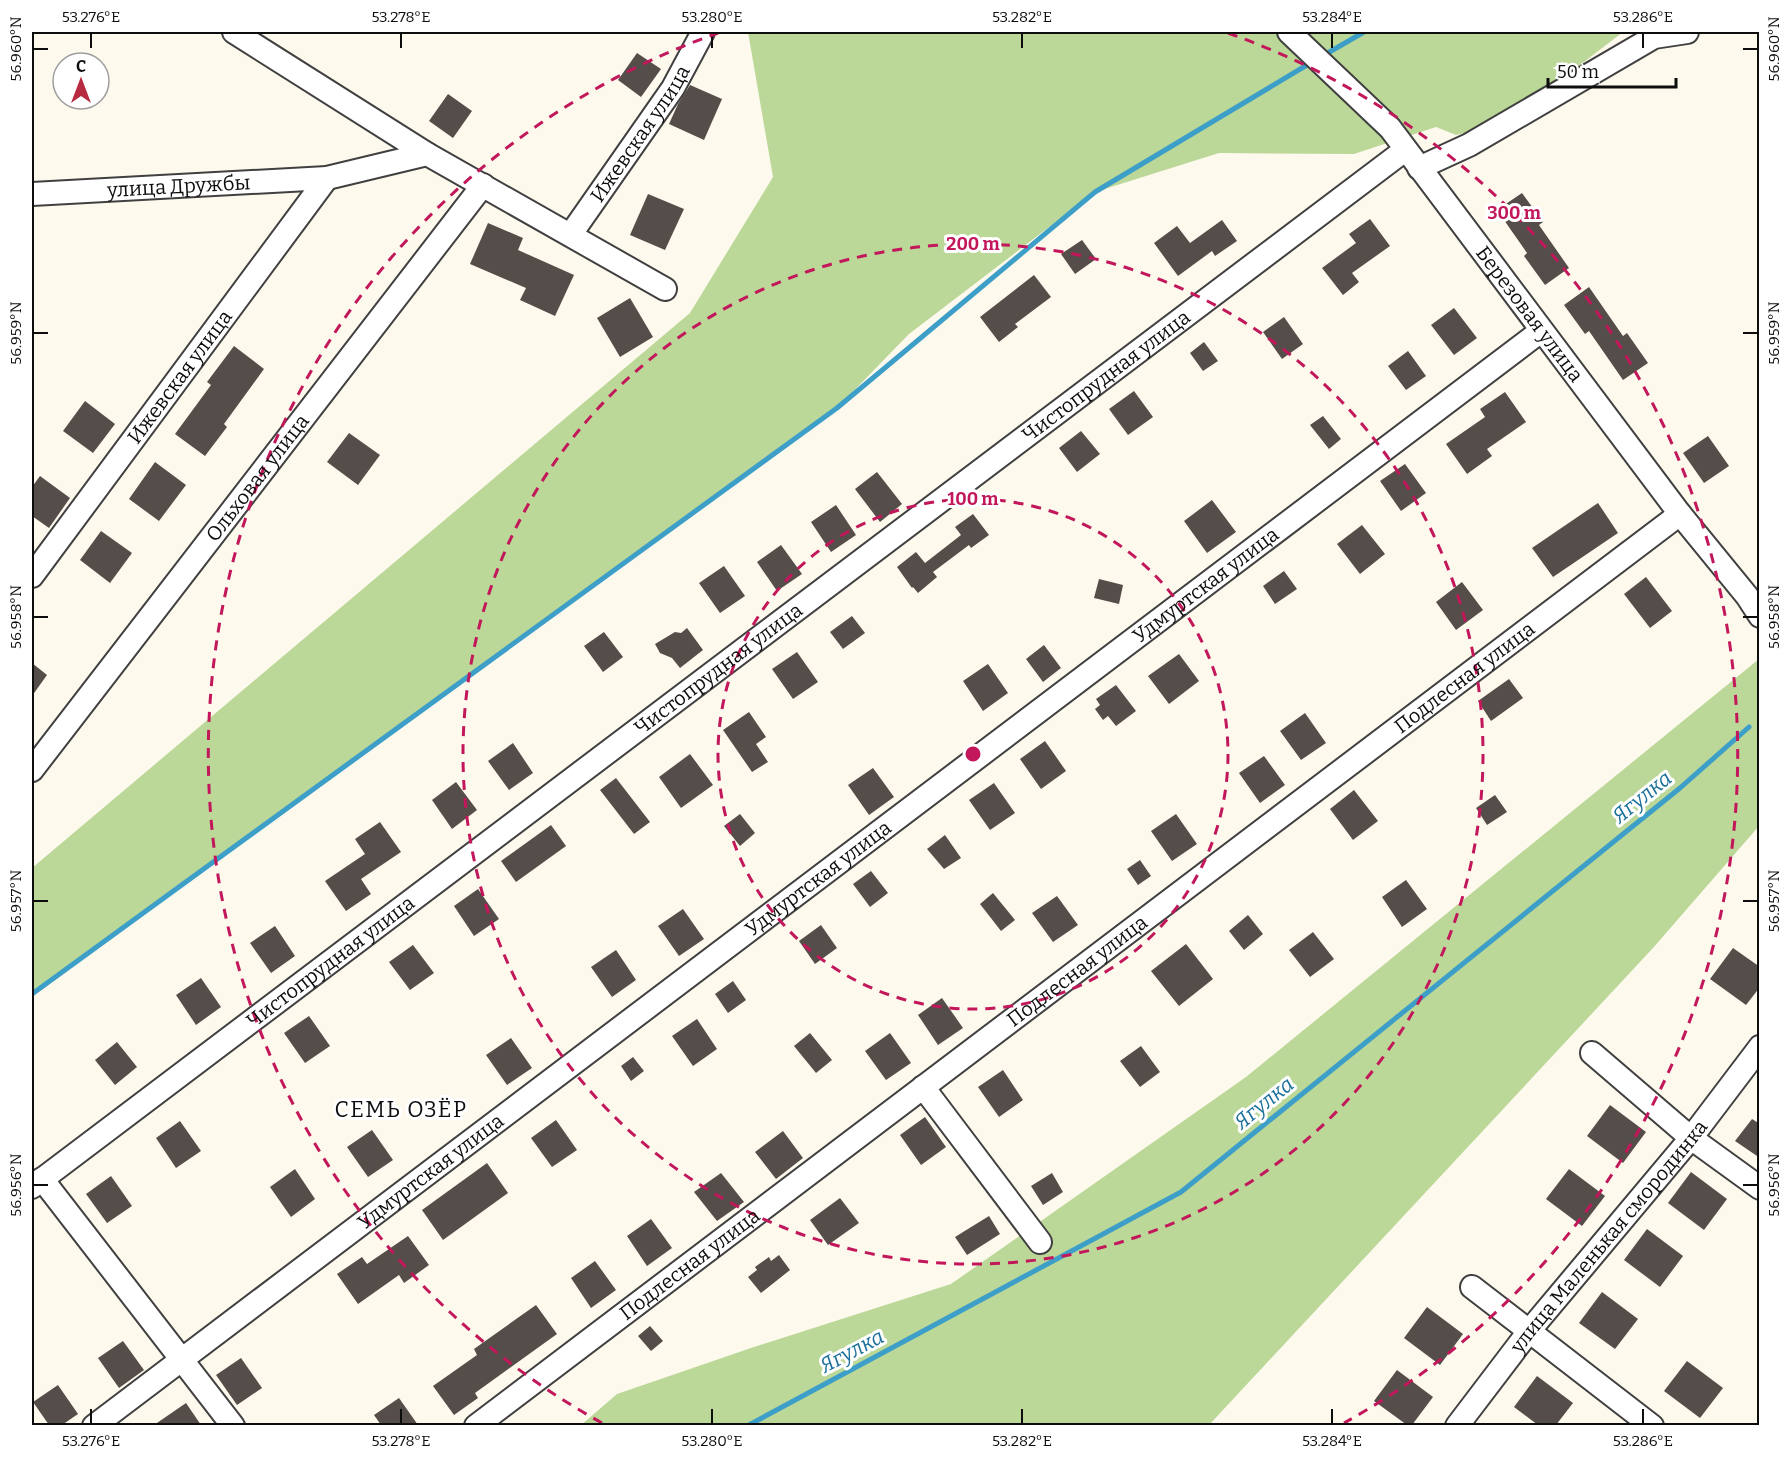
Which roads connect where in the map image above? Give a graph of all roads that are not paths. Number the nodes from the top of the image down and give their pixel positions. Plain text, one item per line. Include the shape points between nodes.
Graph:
1 (234, 32) edge
2 (703, 32) edge
3 (1289, 32) edge
4 (1687, 32) edge
5 (1405, 150) junction
6 (427, 154) junction
7 (1419, 168) junction
8 (327, 178) junction
9 (483, 185) junction
10 (32, 194) edge
11 (571, 234) junction
12 (665, 289) dead end
13 (1541, 331) junction
14 (1680, 514) junction
15 (32, 576) edge
16 (1760, 616) edge
17 (32, 770) edge
18 (1760, 1047) edge
19 (1592, 1053) dead end
20 (923, 1087) junction
21 (1691, 1138) junction
22 (37, 1183) edge
23 (1760, 1188) edge
24 (1040, 1242) dead end
25 (1472, 1287) dead end
26 (1530, 1330) junction
27 (181, 1359) junction
28 (94, 1425) edge
29 (233, 1425) edge
30 (476, 1425) edge
31 (1457, 1425) edge
32 (1652, 1425) edge

1 - 6 street
2 - 11 street, Ижевская улица via 673,88
3 - 5 street, Березовая улица via 1390,128
4 - 7 street via 1654,37 1470,145
5 - 7 street, Березовая улица
5 - 22 street, Чистопрудная улица
6 - 8 street
6 - 9 street
7 - 13 street, Березовая улица
8 - 10 street, улица Дружбы
8 - 15 street, Ижевская улица
9 - 11 street
9 - 17 street, Ольховая улица
11 - 12 street
13 - 14 street, Березовая улица
13 - 27 street, Удмуртская улица
14 - 16 street, Березовая улица
14 - 20 street, Подлесная улица
18 - 21 street, улица Маленькая смородинка
19 - 21 street
20 - 24 street
20 - 30 street, Подлесная улица
21 - 23 street
21 - 26 street, улица Маленькая смородинка
22 - 27 street
25 - 26 street
26 - 31 street, улица Маленькая смородинка
26 - 32 street
27 - 28 street, Удмуртская улица
27 - 29 street

